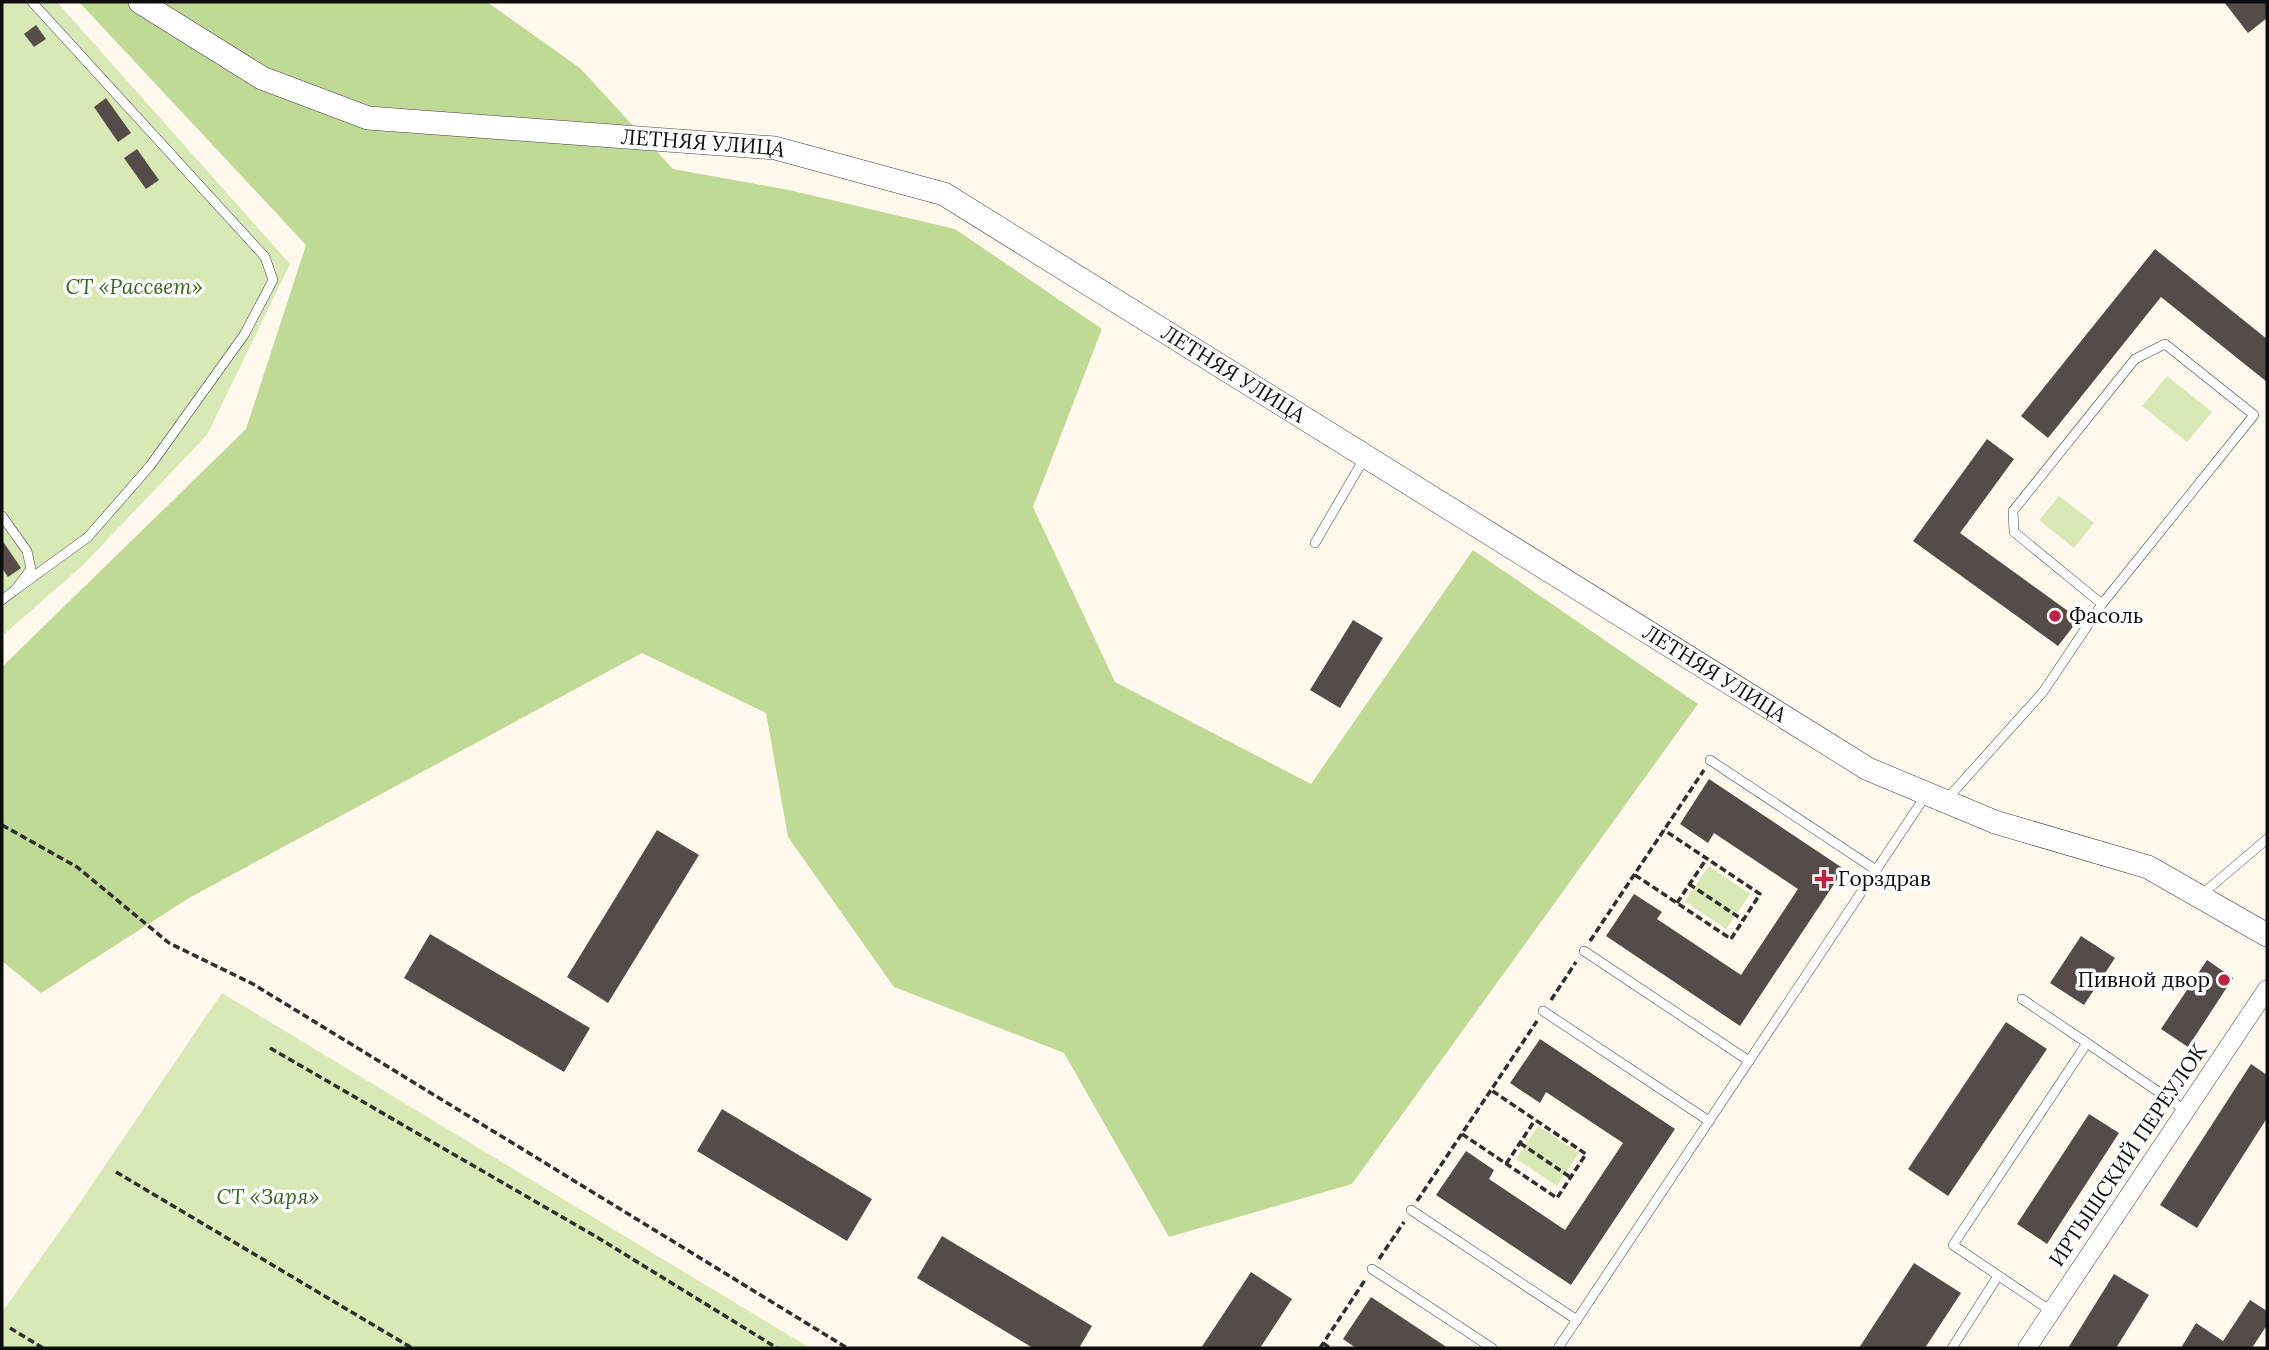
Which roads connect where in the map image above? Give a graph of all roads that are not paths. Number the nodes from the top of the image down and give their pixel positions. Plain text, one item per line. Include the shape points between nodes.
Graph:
1 (32, 2) edge
2 (139, 2) edge
3 (1365, 457) junction
4 (2, 516) edge
5 (1314, 543) dead end
6 (15, 590) junction
7 (2, 600) edge
8 (2102, 604) junction
9 (1710, 760) road end
10 (1936, 797) junction
11 (2267, 839) edge
12 (1876, 870) junction
13 (2201, 895) junction
14 (2267, 934) edge
15 (1584, 951) road end
16 (2267, 989) edge
17 (2022, 999) dead end
18 (1543, 1012) road end
19 (2087, 1043) junction
20 (1749, 1061) junction
21 (2185, 1110) junction
22 (1709, 1121) junction
23 (1411, 1210) road end
24 (1373, 1269) road end
25 (1998, 1276) junction
26 (2050, 1311) junction
27 (1577, 1320) junction
28 (1492, 1348) edge
29 (1558, 1348) edge
30 (1952, 1348) edge
31 (2027, 1348) edge

1 - 6 lane via 265,257 273,280 244,335 150,466 88,537
2 - 3 street, ЛЕТНЯЯ УЛИЦА via 262,78 368,118 775,148 944,194
3 - 5 lane
3 - 10 street, ЛЕТНЯЯ УЛИЦА via 1868,769
4 - 6 lane via 27,551 32,569
6 - 7 lane
8 - 8 lane via 2014,532 2013,511 2135,359 2165,344 2254,415
8 - 10 lane via 2043,692
9 - 12 lane
10 - 12 lane
10 - 13 street, ЛЕТНЯЯ УЛИЦА via 1995,822 2148,867
11 - 13 lane
12 - 20 lane
13 - 14 street, ЛЕТНЯЯ УЛИЦА
15 - 20 lane
16 - 21 street, ИРТЫШСКИЙ ПЕРЕУЛОК
17 - 19 lane
18 - 22 lane
19 - 21 lane
19 - 25 lane via 1953,1245
20 - 22 lane
21 - 26 street, ИРТЫШСКИЙ ПЕРЕУЛОК
22 - 27 lane
23 - 27 lane
24 - 28 lane
25 - 26 lane
25 - 30 lane
26 - 31 street, ИРТЫШСКИЙ ПЕРЕУЛОК
27 - 29 lane

